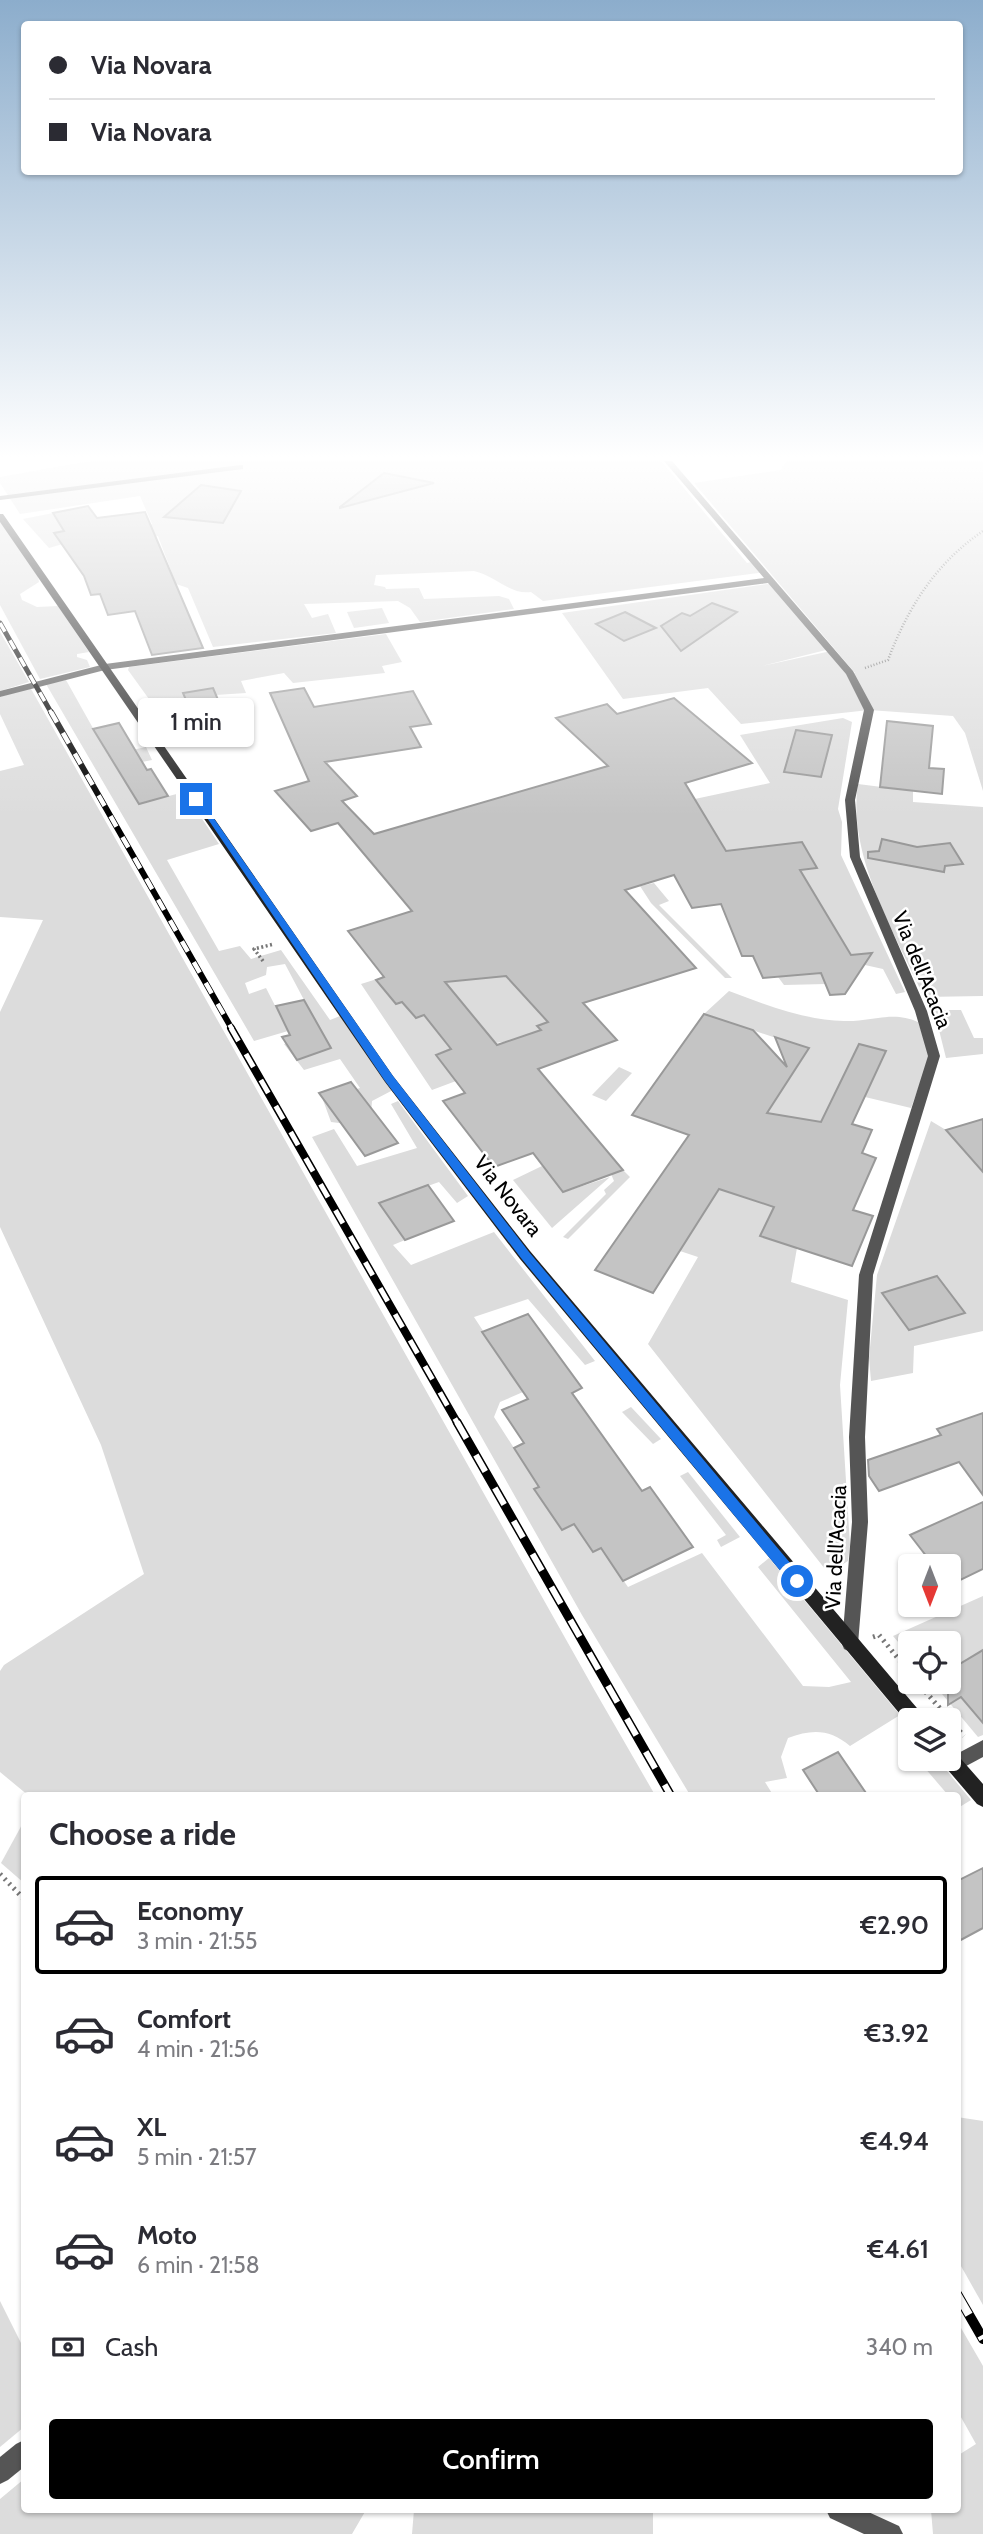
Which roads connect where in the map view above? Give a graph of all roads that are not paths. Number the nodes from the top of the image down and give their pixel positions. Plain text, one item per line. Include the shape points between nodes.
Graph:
1 (44, 579) edge
2 (771, 580) joint
3 (105, 667) junction
4 (4, 690) edge
5 (850, 1644) junction
6 (906, 1708) edge
7 (980, 1749) edge
8 (961, 1757) edge
9 (960, 1771) edge
10 (983, 1798) edge
11 (21, 2454) edge
12 (0, 2472) edge
13 (845, 2513) edge
14 (891, 2534) edge

1 - 3 main road, Via Novara
2 - 3 street
2 - 5 street, Via dell'Acacia via 850,673 869,710 850,800 855,857 921,1011 934,1056 866,1275 857,1437 860,1522
3 - 4 street
3 - 5 main road, Via Novara via 389,1079 525,1255
5 - 6 main road, Via Novara
7 - 8 street
9 - 10 main road
11 - 12 street
13 - 14 street

